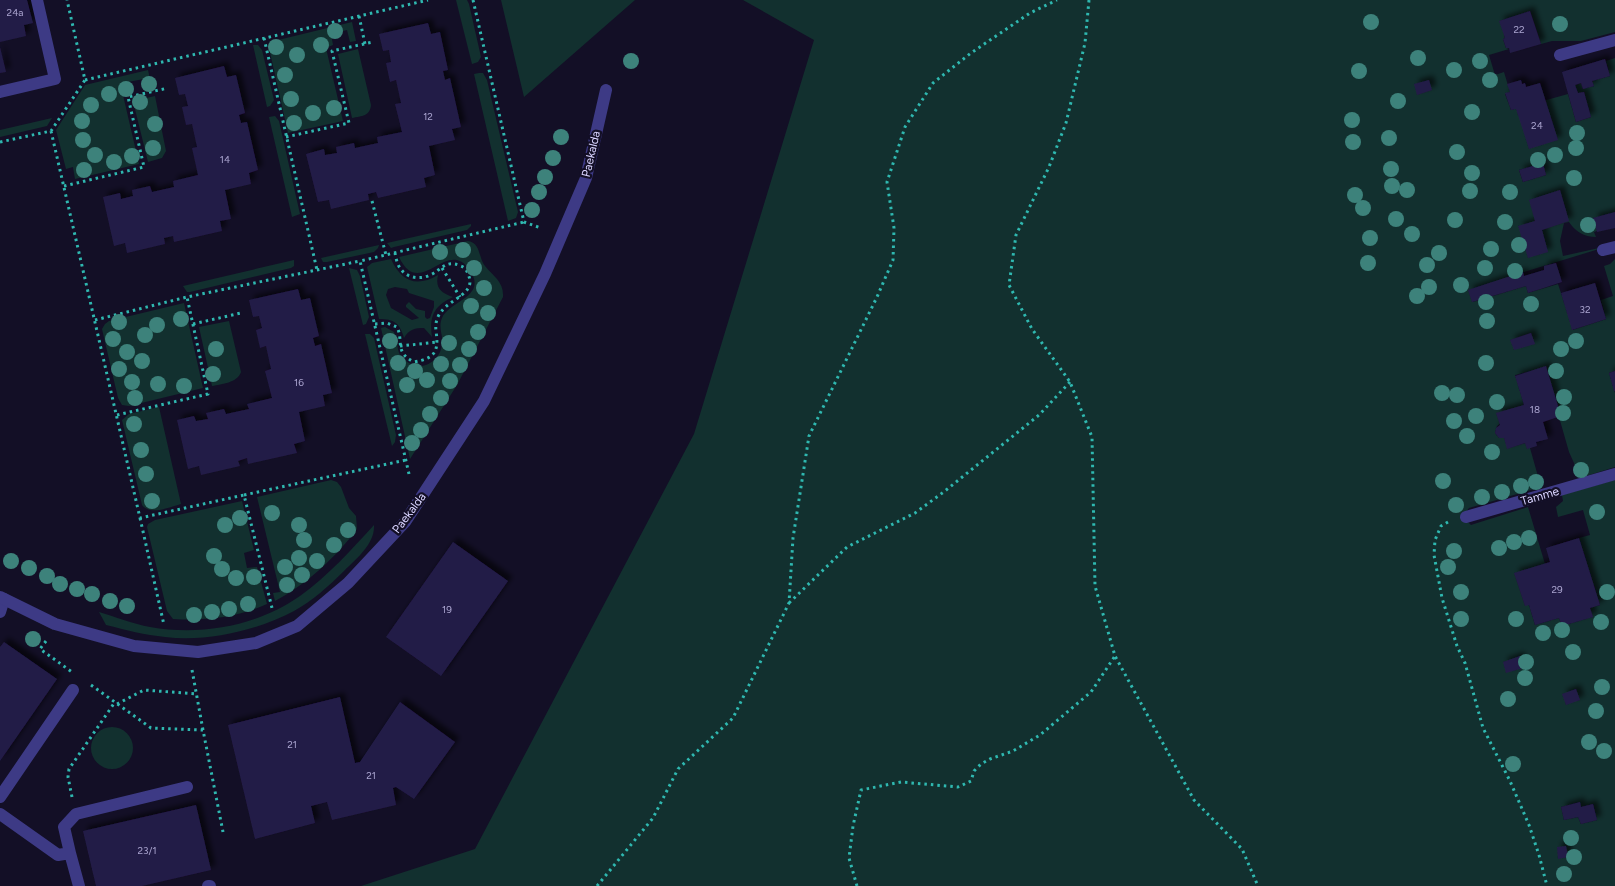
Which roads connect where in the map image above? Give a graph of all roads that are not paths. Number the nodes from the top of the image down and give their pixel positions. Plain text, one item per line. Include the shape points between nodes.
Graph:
1 (37, 0) edge
2 (1615, 40) edge
3 (1560, 55) dead end
4 (606, 90) dead end
5 (0, 92) edge
6 (1615, 474) edge
7 (1466, 517) dead end
8 (2, 598) edge
9 (0, 612) edge
10 (73, 690) dead end
11 (187, 787) dead end
12 (0, 797) edge
13 (0, 814) edge
14 (70, 853) junction
15 (79, 886) edge

1 - 5 street via 55,79
2 - 3 street
4 - 8 street, Paekalda via 586,178 545,274 484,401 405,522 348,583 297,626 256,643 198,652 134,646 55,624
6 - 7 street, Tamme
8 - 9 street
10 - 12 street
11 - 14 street via 76,814 64,827
13 - 14 street via 58,855
14 - 15 street

